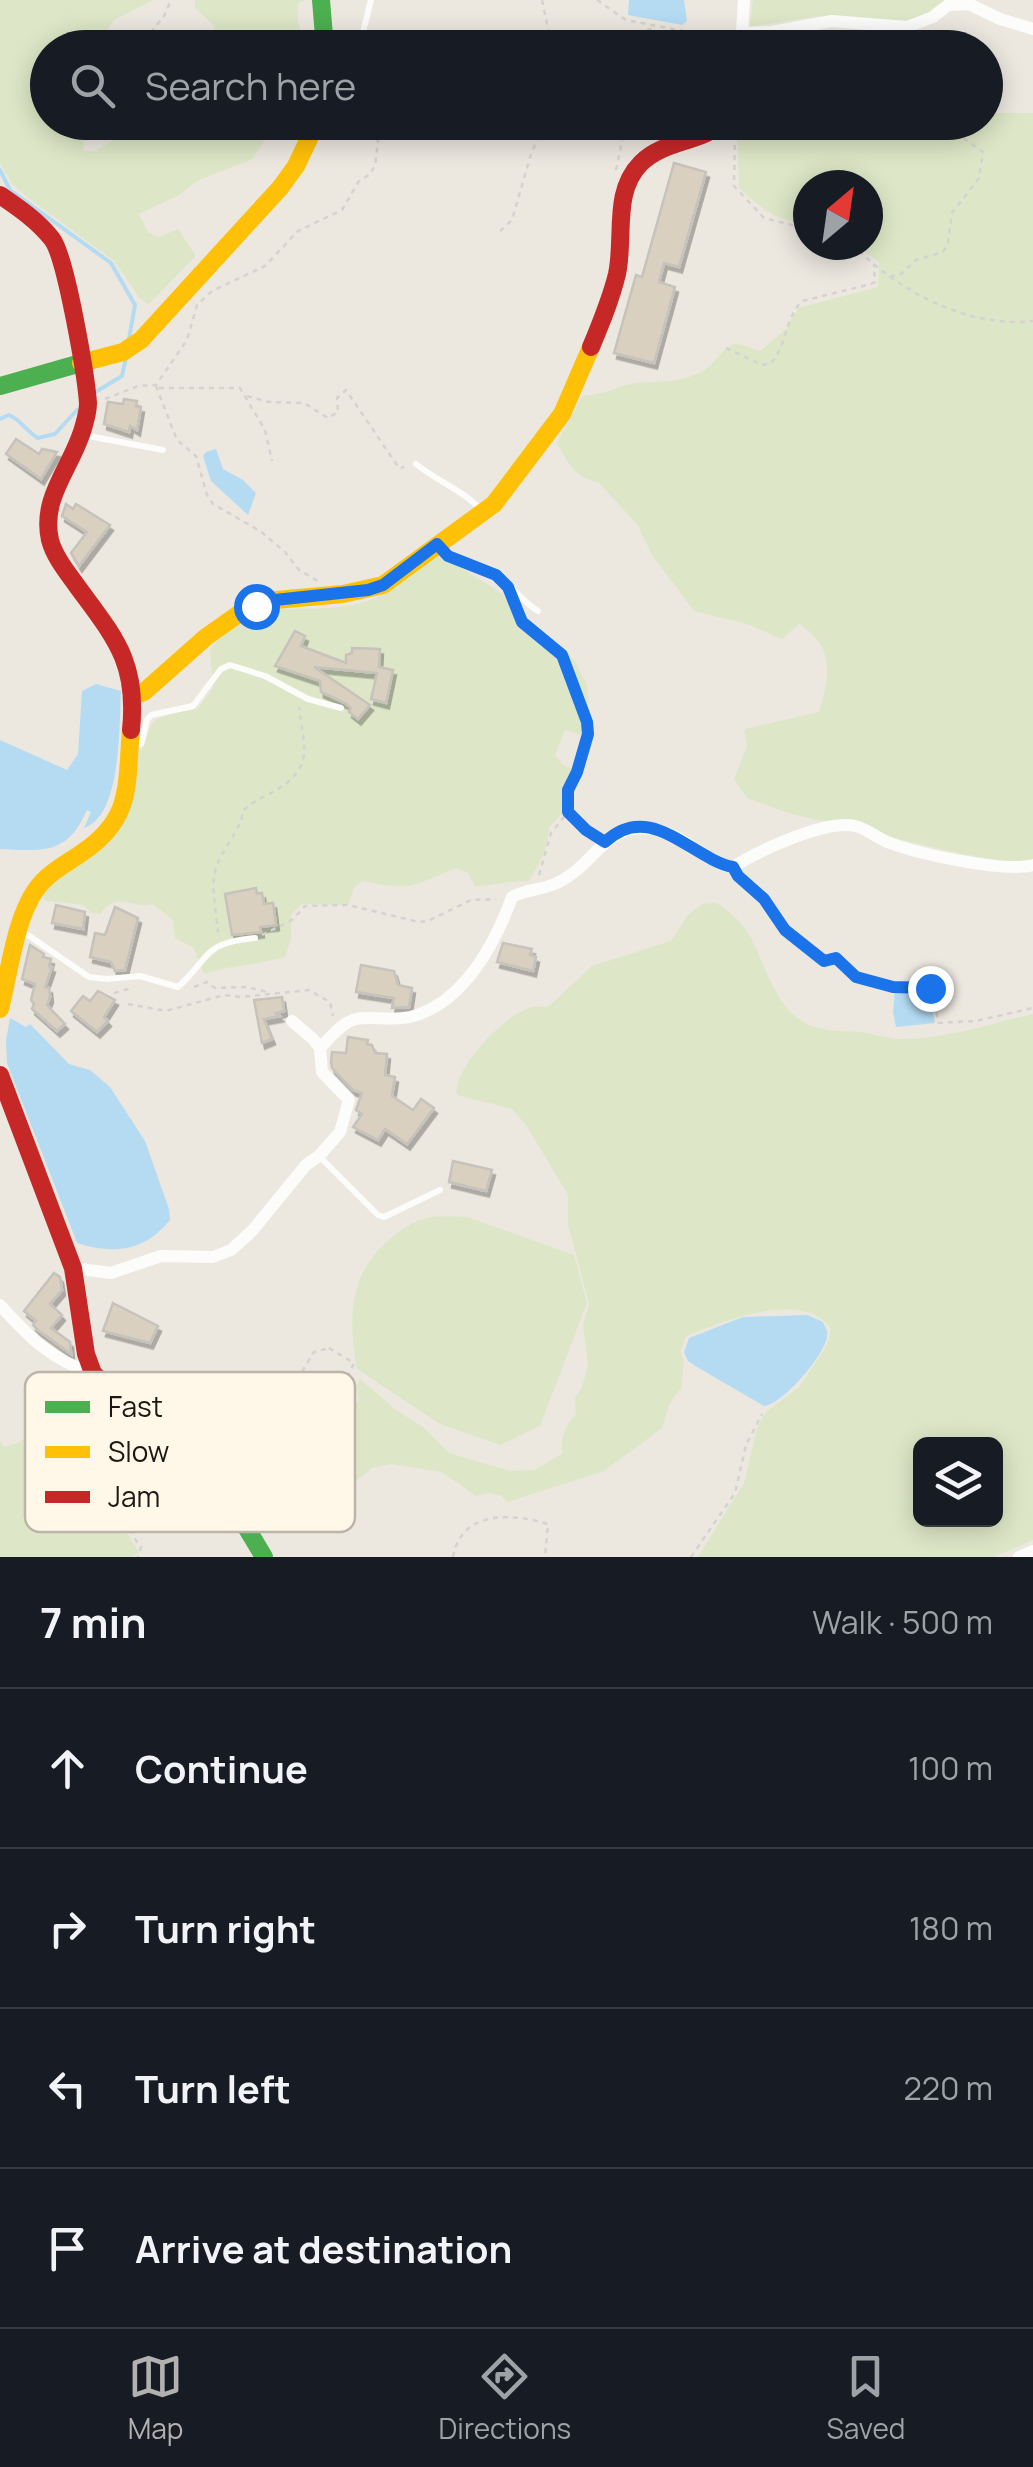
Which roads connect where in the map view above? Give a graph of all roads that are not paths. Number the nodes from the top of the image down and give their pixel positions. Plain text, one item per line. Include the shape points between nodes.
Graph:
1 (321, 0) edge
2 (370, 0) edge
3 (744, 0) edge
4 (1033, 29) edge
5 (324, 30) edge
6 (362, 30) edge
7 (742, 30) edge
8 (791, 30) edge
9 (308, 140) edge
10 (698, 140) edge
11 (0, 195) edge
12 (81, 362) junction
13 (0, 386) edge
14 (81, 434) junction
15 (163, 450) dead end
16 (416, 464) road end
17 (484, 513) junction
18 (437, 544) junction
19 (538, 611) dead end
20 (135, 695) junction
21 (342, 708) dead end
22 (130, 746) junction
23 (1033, 865) edge
24 (20, 930) junction
25 (255, 938) road end
26 (0, 1009) edge
27 (292, 1022) dead end
28 (316, 1044) junction
29 (0, 1075) edge
30 (319, 1156) junction
31 (440, 1190) dead end
32 (74, 1268) junction
33 (0, 1305) edge
34 (86, 1371) joint
35 (249, 1532) edge
36 (1033, 1551) edge
37 (264, 1557) edge
38 (1019, 1557) edge

1 - 5 main road
2 - 6 lane
3 - 7 street
4 - 8 street via 970,4 948,5 907,26 832,21
9 - 12 main road via 280,188 141,340 124,352
10 - 17 main road via 651,154 626,183 616,278 572,396
11 - 12 main road via 55,242
12 - 13 main road
12 - 14 main road via 88,406
14 - 15 lane
14 - 20 main road via 46,521 51,545 129,668
16 - 17 lane via 469,496
17 - 18 main road
18 - 19 lane via 448,556 496,575
18 - 20 main road via 383,585 275,600 234,615
20 - 22 main road
21 - 22 lane via 230,665 193,706 151,715 140,744
22 - 24 main road via 115,824 46,877
23 - 28 street via 1006,868 907,848 840,826 733,867 658,830 625,830 556,884 512,897 481,962 442,1001 406,1018 355,1019
24 - 25 lane via 89,977 140,976 178,987 219,944
24 - 26 main road
27 - 28 street
28 - 30 street via 322,1072 349,1100 340,1132
29 - 32 main road
30 - 31 lane via 378,1216
30 - 32 street via 231,1250 213,1258 161,1256 111,1274
32 - 34 main road
33 - 34 street via 35,1343
35 - 37 main road
36 - 38 street

